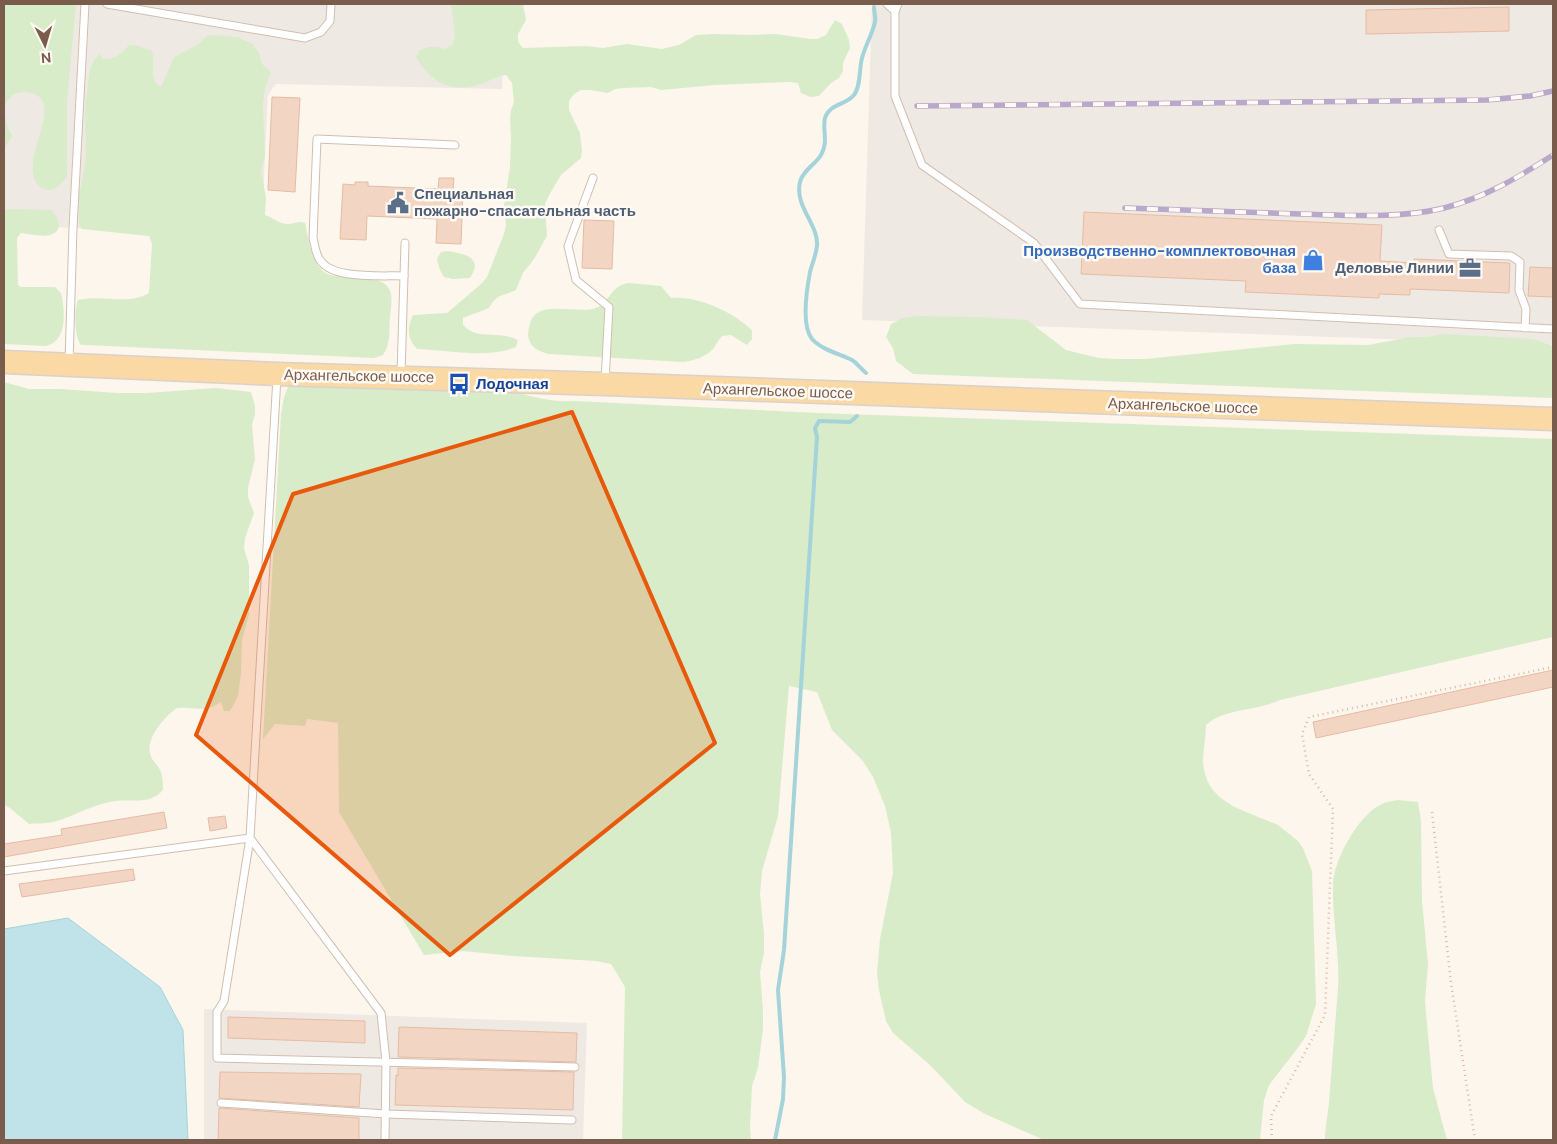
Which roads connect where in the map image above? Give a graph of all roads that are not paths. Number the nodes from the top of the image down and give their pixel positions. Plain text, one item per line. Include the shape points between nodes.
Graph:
1 (85, 4) edge
2 (107, 4) edge
3 (331, 4) edge
4 (886, 4) edge
5 (896, 7) edge
6 (455, 145) dead end
7 (593, 178) dead end
8 (1438, 230) dead end
9 (405, 243) dead end
10 (404, 276) junction
11 (1526, 328) junction
12 (1553, 329) edge
13 (4, 362) edge
14 (69, 365) junction
15 (278, 374) junction
16 (401, 377) junction
17 (605, 384) junction
18 (1553, 419) edge
19 (250, 838) junction
20 (4, 871) edge
21 (386, 1062) junction
22 (575, 1067) dead end
23 (221, 1103) dead end
24 (386, 1114) junction
25 (572, 1120) dead end
26 (385, 1140) edge

1 - 14 lane
2 - 3 lane via 305,38 321,32 330,22
4 - 5 lane
5 - 11 lane via 895,96 922,165 1034,243 1080,304
6 - 10 lane via 317,139 313,238 320,261 340,274
7 - 17 lane via 568,246 576,280 608,307
8 - 11 lane via 1449,254 1511,256 1520,262 1519,290 1526,309
9 - 10 lane
10 - 16 lane
11 - 12 lane
13 - 14 main road, Архангельское шоссе
14 - 15 main road, Архангельское шоссе
15 - 16 main road, Архангельское шоссе
15 - 19 lane
16 - 17 main road, Архангельское шоссе
17 - 18 main road, Архангельское шоссе
19 - 20 lane
19 - 21 lane via 381,1012
19 - 21 lane via 224,1001 217,1012 217,1058
21 - 22 lane
21 - 24 lane
23 - 24 lane
24 - 25 lane
24 - 26 lane

